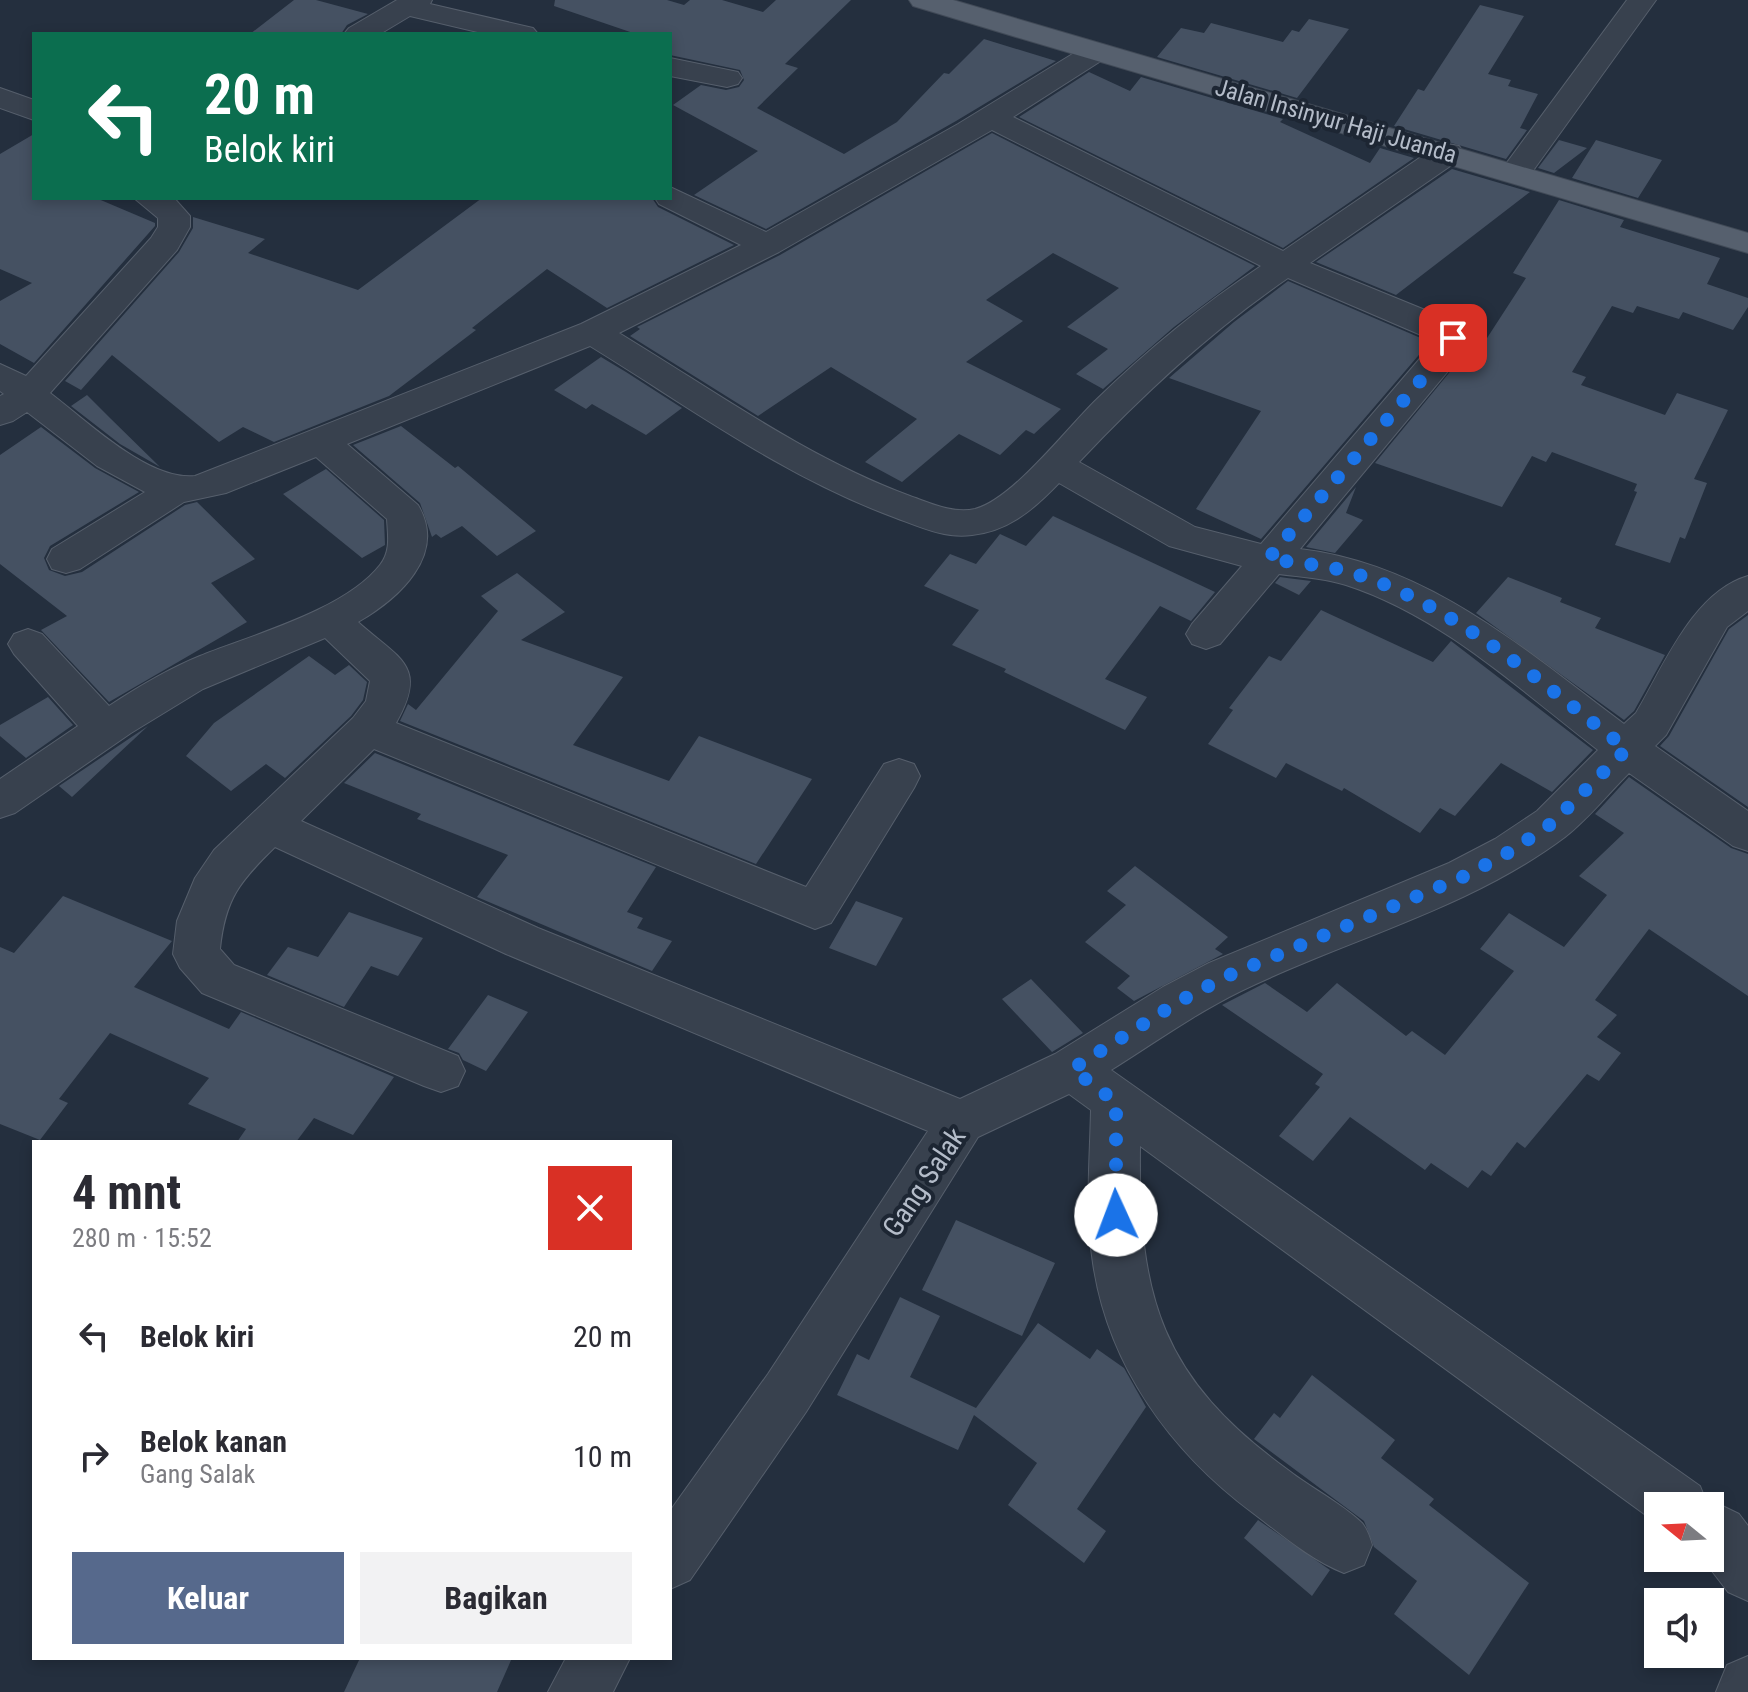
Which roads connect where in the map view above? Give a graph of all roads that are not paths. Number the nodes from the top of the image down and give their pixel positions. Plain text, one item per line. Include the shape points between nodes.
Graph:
1 (923, 0) edge
2 (1642, 0) edge
3 (413, 4) edge
4 (363, 32) edge
5 (516, 32) edge
6 (1094, 53) junction
7 (672, 68) edge
8 (727, 78) dead end
9 (0, 97) edge
10 (32, 110) edge
11 (991, 118) junction
12 (1448, 153) junction
13 (1516, 172) junction
14 (672, 198) edge
15 (154, 200) edge
16 (1748, 243) edge
17 (767, 245) junction
18 (1284, 264) junction
19 (593, 332) junction
20 (15, 384) edge
21 (0, 413) edge
22 (322, 442) junction
23 (1055, 465) junction
24 (178, 489) junction
25 (66, 559) dead end
26 (1268, 559) junction
27 (1748, 590) edge
28 (332, 621) junction
29 (1206, 634) dead end
30 (28, 644) dead end
31 (105, 729) junction
32 (368, 729) junction
33 (1627, 749) junction
34 (899, 776) dead end
35 (0, 801) edge
36 (269, 826) junction
37 (1748, 834) edge
38 (1072, 1069) junction
39 (441, 1071) dead end
40 (1116, 1102) junction
41 (961, 1122) junction
42 (1660, 1492) edge
43 (1724, 1541) edge
44 (1344, 1545) dead end
45 (672, 1557) edge
46 (1748, 1572) edge
47 (600, 1660) edge
48 (1748, 1686) edge
49 (578, 1692) edge
50 (1746, 1692) edge

1 - 6 main road, Jalan Insinyur Haji Juanda
2 - 13 street
3 - 4 street
3 - 5 street
6 - 11 street
6 - 12 main road, Jalan Insinyur Haji Juanda
7 - 8 street
9 - 10 street
11 - 17 street
11 - 18 street
12 - 13 main road, Jalan Insinyur Haji Juanda
12 - 18 street
13 - 16 main road, Jalan Insinyur Haji Juanda
14 - 17 street
15 - 20 street via 174,216 165,243
17 - 19 street
18 - 23 street via 1217,311 1110,407
18 - 26 street via 1453,338
19 - 22 street
19 - 23 street via 803,464 934,517 960,523 1002,512
20 - 21 street
20 - 24 street via 126,468
22 - 24 street via 213,484
22 - 28 street via 405,514 411,530 408,550 396,571
23 - 26 street via 1183,537
24 - 25 street
26 - 29 street
26 - 33 street via 1353,573 1459,622
27 - 33 street, Gang Salak via 1713,617 1651,724
28 - 31 street via 191,677
28 - 32 street via 391,676 392,692
30 - 31 street
31 - 35 street
32 - 34 street via 815,910
32 - 36 street
33 - 37 street
33 - 38 street, Gang Salak via 1552,823 1511,851 1465,876 1225,977
36 - 39 street via 230,863 211,891 196,954 218,979
36 - 41 street via 522,941
38 - 40 street
38 - 41 street, Gang Salak
40 - 42 street
40 - 44 street via 1118,1262 1136,1326 1163,1381 1222,1454
41 - 45 street, Gang Salak via 787,1393
43 - 46 street
47 - 49 street
48 - 50 street

